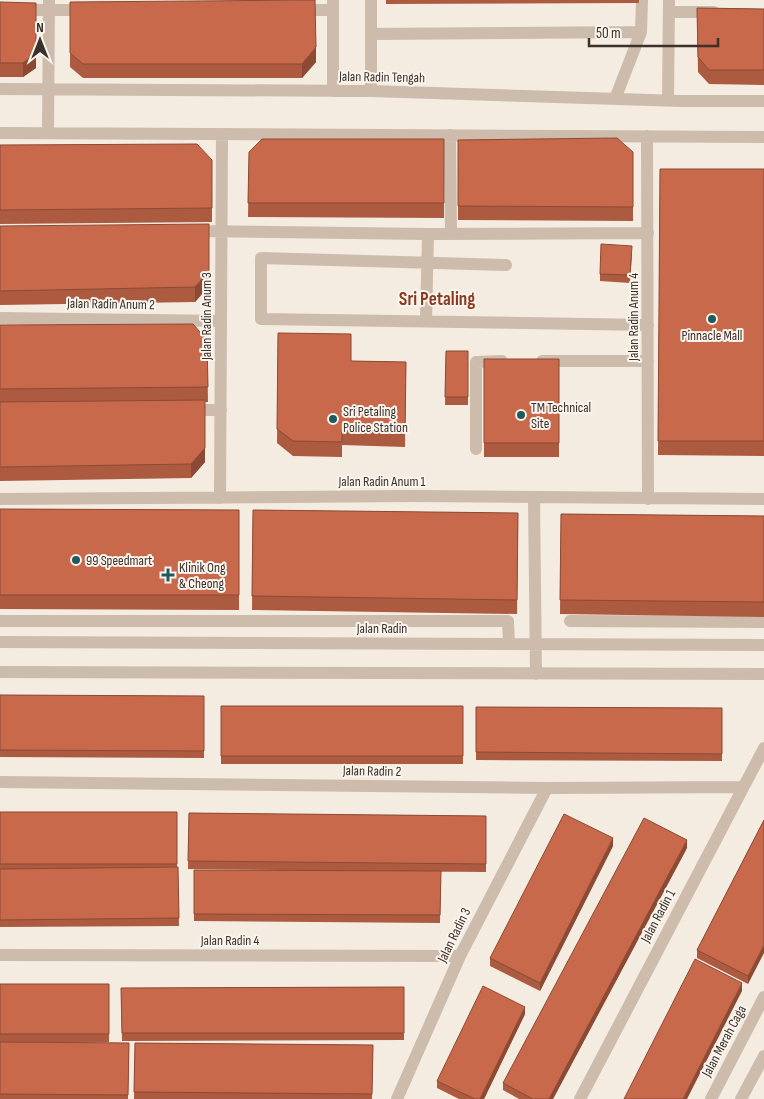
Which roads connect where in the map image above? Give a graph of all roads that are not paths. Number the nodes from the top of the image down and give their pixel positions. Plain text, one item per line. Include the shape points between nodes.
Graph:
1 (371, 0) edge
2 (642, 0) edge
3 (49, 5) edge
4 (333, 5) edge
5 (669, 6) edge
6 (0, 10) edge
7 (98, 10) edge
8 (284, 10) edge
9 (726, 12) edge
10 (641, 32) junction
11 (371, 34) junction
12 (0, 89) edge
13 (48, 89) junction
14 (332, 91) junction
15 (371, 91) junction
16 (615, 99) junction
17 (668, 100) junction
18 (764, 101) edge
19 (0, 133) edge
20 (48, 133) junction
21 (222, 134) junction
22 (450, 135) junction
23 (647, 136) junction
24 (764, 137) edge
25 (648, 199) junction
26 (663, 208) edge
27 (183, 231) edge
28 (221, 231) junction
29 (648, 233) junction
30 (428, 234) junction
31 (451, 234) junction
32 (429, 262) junction
33 (506, 265) dead end
34 (0, 318) edge
35 (221, 321) junction
36 (426, 321) junction
37 (648, 325) junction
38 (514, 361) edge
39 (533, 361) edge
40 (648, 361) junction
41 (173, 410) edge
42 (221, 410) junction
43 (661, 416) edge
44 (647, 425) junction
45 (476, 449) dead end
46 (220, 498) junction
47 (534, 498) junction
48 (0, 499) edge
49 (648, 499) junction
50 (764, 499) edge
51 (0, 621) edge
52 (570, 621) dead end
53 (593, 621) junction
54 (764, 622) edge
55 (0, 642) edge
56 (509, 644) junction
57 (536, 644) junction
58 (594, 644) junction
59 (764, 645) edge
60 (0, 672) edge
61 (536, 674) junction
62 (764, 674) edge
63 (764, 748) edge
64 (0, 782) edge
65 (743, 787) junction
66 (547, 788) junction
67 (0, 955) edge
68 (460, 956) junction
69 (764, 997) edge
70 (764, 1056) edge
71 (397, 1099) edge
72 (580, 1099) edge
73 (711, 1099) edge
74 (741, 1099) edge

1 - 11 street
2 - 10 street
3 - 6 street
3 - 7 street
3 - 13 street
4 - 8 street
4 - 14 street
5 - 9 street
5 - 17 street
10 - 11 street
10 - 16 street
11 - 15 street
12 - 13 street, Jalan Radin Tengah
13 - 14 street, Jalan Radin Tengah
13 - 20 street
14 - 15 street, Jalan Radin Tengah
15 - 16 street, Jalan Radin Tengah
16 - 17 street, Jalan Radin Tengah
17 - 18 street, Jalan Radin Tengah
19 - 20 street
20 - 21 street
21 - 22 street
21 - 28 street, Jalan Radin Anum 3
22 - 23 street
22 - 31 street
23 - 24 street
23 - 25 street, Jalan Radin Anum 4
25 - 26 street
25 - 29 street, Jalan Radin Anum 4
27 - 28 street
28 - 30 street
28 - 35 street, Jalan Radin Anum 3
29 - 31 street
29 - 37 street, Jalan Radin Anum 4
30 - 31 street
30 - 32 street
32 - 33 street
32 - 36 street
32 - 36 street via 261,258 261,319
34 - 35 street, Jalan Radin Anum 2
35 - 42 street, Jalan Radin Anum 3
36 - 37 street
37 - 40 street, Jalan Radin Anum 4
38 - 45 street via 476,362
39 - 40 street
40 - 44 street, Jalan Radin Anum 4
41 - 42 street
42 - 46 street, Jalan Radin Anum 3
43 - 44 street
44 - 49 street, Jalan Radin Anum 4
46 - 47 street, Jalan Radin Anum 1
46 - 48 street, Jalan Radin Anum 1
47 - 49 street, Jalan Radin Anum 1
47 - 57 street
49 - 50 street, Jalan Radin Anum 1
51 - 56 street via 508,621
52 - 53 street
53 - 54 street
53 - 58 street
55 - 56 street, Jalan Radin
56 - 57 street, Jalan Radin
57 - 58 street, Jalan Radin
57 - 61 street
58 - 59 street, Jalan Radin
60 - 61 street
61 - 62 street
63 - 65 street, Jalan Radin 1
64 - 66 street, Jalan Radin 2
65 - 66 street, Jalan Radin 2
65 - 72 street, Jalan Radin 1
66 - 68 street, Jalan Radin 3
67 - 68 street, Jalan Radin 4
68 - 71 street, Jalan Radin 3
69 - 73 street, Jalan Merah Caga
70 - 74 street

